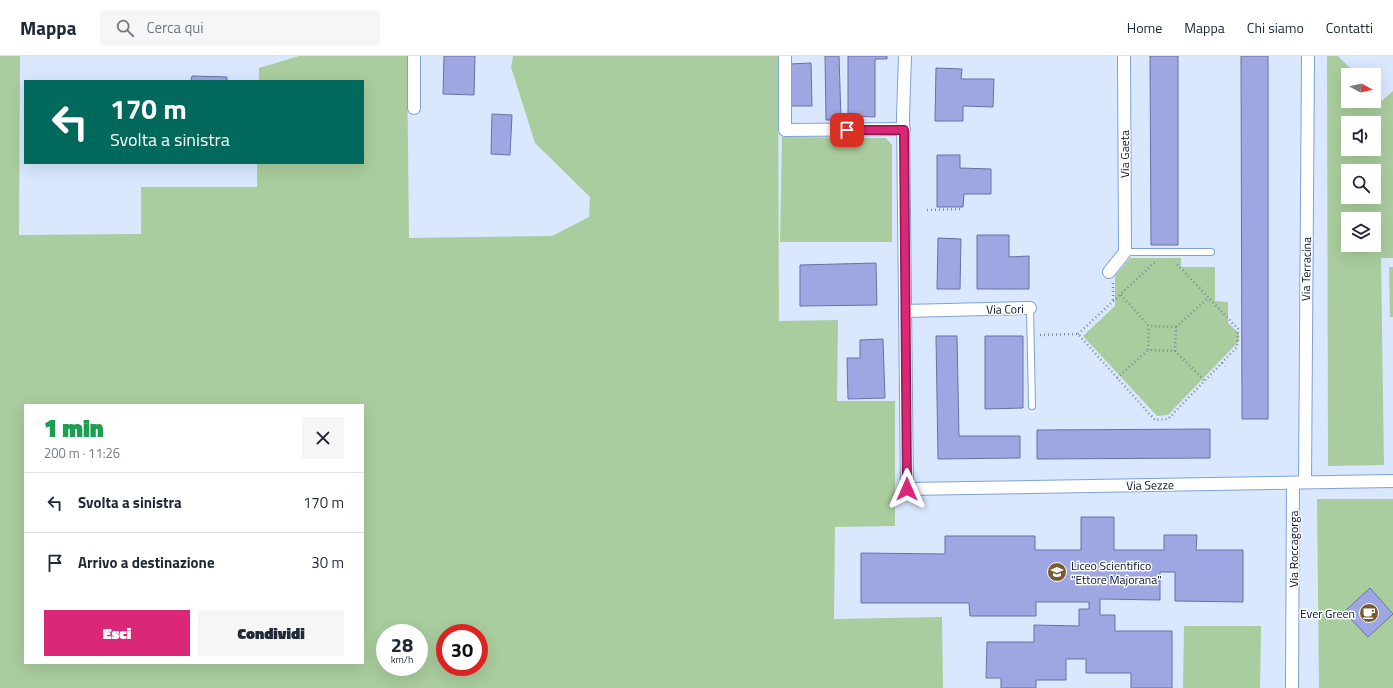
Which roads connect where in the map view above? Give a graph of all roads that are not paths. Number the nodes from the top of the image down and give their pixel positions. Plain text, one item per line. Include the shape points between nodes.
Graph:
1 (414, 56) edge
2 (785, 56) edge
3 (905, 56) edge
4 (1124, 56) edge
5 (1308, 56) edge
6 (414, 108) dead end
7 (904, 130) junction
8 (1125, 252) junction
9 (1211, 252) dead end
10 (1109, 272) dead end
11 (1030, 308) joint
12 (905, 311) junction
13 (1032, 406) dead end
14 (1299, 482) junction
15 (1393, 482) edge
16 (1292, 688) edge

1 - 6 street
2 - 7 street via 785,130
3 - 7 street
4 - 8 street, Via Gaeta
5 - 14 street, Via Terracina
7 - 12 street
8 - 9 lane
8 - 10 street
11 - 12 street, Via Cori
11 - 13 lane, Via Cori
12 - 14 street, Via Sezze via 907,489
14 - 15 street, Via Sezze
14 - 16 street, Via Roccagorga

